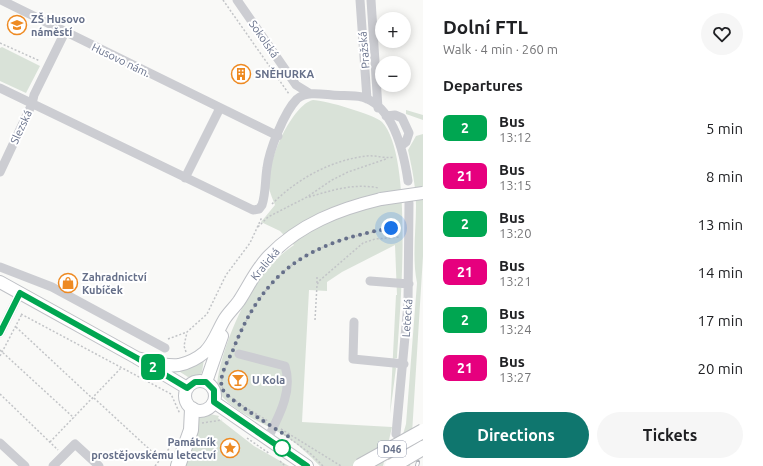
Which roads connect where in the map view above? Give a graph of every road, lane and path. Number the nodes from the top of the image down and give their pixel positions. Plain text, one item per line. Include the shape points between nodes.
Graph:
1 (1, 0) edge
2 (223, 0) edge
3 (237, 0) edge
4 (360, 0) edge
5 (371, 0) edge
6 (65, 32) junction
7 (0, 43) edge
8 (48, 66) junction
9 (0, 88) edge
10 (309, 93) junction
11 (291, 97) dead end
12 (367, 100) junction
13 (32, 104) junction
14 (220, 108) junction
15 (378, 108) junction
16 (278, 136) junction
17 (404, 156) junction
18 (389, 158) junction
19 (0, 172) edge
20 (185, 178) junction
21 (408, 181) dead end
22 (423, 193) edge
23 (382, 194) junction
24 (307, 197) junction
25 (409, 203) dead end
26 (270, 206) dead end
27 (262, 217) dead end
28 (410, 226) junction
29 (256, 228) junction
30 (410, 238) junction
31 (0, 266) edge
32 (317, 278) dead end
33 (370, 281) dead end
34 (0, 282) edge
35 (409, 284) junction
36 (317, 285) junction
37 (20, 293) junction
38 (239, 301) junction
39 (11, 310) junction
40 (22, 314) junction
41 (315, 320) dead end
42 (354, 322) dead end
43 (16, 327) junction
44 (187, 332) junction
45 (0, 333) edge
46 (155, 342) junction
47 (165, 348) dead end
48 (1, 351) edge
49 (235, 352) junction
50 (186, 353) dead end
51 (0, 356) edge
52 (137, 358) junction
53 (404, 364) junction
54 (121, 368) junction
55 (206, 382) junction
56 (187, 388) junction
57 (0, 394) edge
58 (93, 398) junction
59 (214, 402) junction
60 (192, 409) junction
61 (74, 418) junction
62 (181, 418) dead end
63 (226, 422) dead end
64 (196, 424) dead end
65 (272, 430) junction
66 (423, 430) edge
67 (396, 434) dead end
68 (244, 436) dead end
69 (175, 441) dead end
70 (50, 442) junction
71 (0, 443) edge
72 (423, 448) edge
73 (64, 455) junction
74 (274, 457) dead end
75 (161, 460) junction
76 (278, 460) dead end
77 (23, 465) edge
78 (53, 466) edge
79 (99, 466) edge
80 (155, 466) edge
81 (178, 466) edge
82 (285, 466) edge
83 (307, 466) edge
84 (323, 466) edge
85 (341, 466) edge
86 (360, 466) edge
87 (392, 466) edge

1 - 6 street, Husovo nám.
2 - 11 path
3 - 10 street, Sokolská via 296,85
4 - 12 street, Pražská
5 - 15 street, Pražská
6 - 8 street, Slezská
6 - 14 street, Husovo nám.
7 - 8 path
8 - 13 street, Slezská
9 - 13 street
10 - 12 street
10 - 16 street via 296,101
12 - 15 street
13 - 19 street, Slezská
13 - 20 street
14 - 16 street, Husovo nám.
14 - 20 street
15 - 17 street via 394,128
16 - 20 street via 267,167 262,204 256,210
17 - 18 path
17 - 21 street
18 - 24 path via 348,172
18 - 26 path via 367,156 319,170 283,193
22 - 23 main road, Kralická, bridge
23 - 24 path via 368,186 352,186
23 - 38 main road, Kralická via 337,211 292,235 264,262
24 - 29 path via 268,217
25 - 28 street, Letecká
27 - 29 path
28 - 30 street, Letecká
28 - 49 path via 345,238 293,264 266,288 252,309
29 - 44 path via 250,243 226,275 210,309
30 - 35 street, Letecká
30 - 36 path via 388,238 363,243
31 - 46 street via 52,287
32 - 36 path
33 - 35 street
34 - 37 main road
35 - 53 street, Letecká
36 - 41 path
37 - 39 street
37 - 52 main road
38 - 52 main road, Kralická via 208,348 194,360 171,366
38 - 55 main road via 223,334
39 - 40 path
39 - 45 street
40 - 43 path
40 - 54 path
42 - 53 street via 352,359
43 - 48 path
43 - 58 path
44 - 46 path
44 - 50 path via 184,346
46 - 47 street
48 - 51 path
48 - 61 path
49 - 65 path via 221,382 224,392
49 - 65 street via 285,366 288,376 285,395
52 - 56 main road
53 - 67 street, Letecká
54 - 58 path
54 - 62 path via 171,394
55 - 56 main road via 195,382
55 - 59 main road via 214,390
56 - 60 main road via 185,400
57 - 70 path
58 - 61 path
58 - 75 path
59 - 60 main road via 210,408 203,411
59 - 65 main road
60 - 81 highway via 191,430
61 - 70 path
63 - 64 path via 222,420
65 - 83 main road
65 - 84 path via 311,454
65 - 85 path
66 - 86 highway, D46, bridge
68 - 74 path
69 - 75 path
70 - 73 path
71 - 77 street
72 - 87 highway, D46, bridge
73 - 78 street
73 - 79 street via 75,444
75 - 80 path
76 - 82 path

